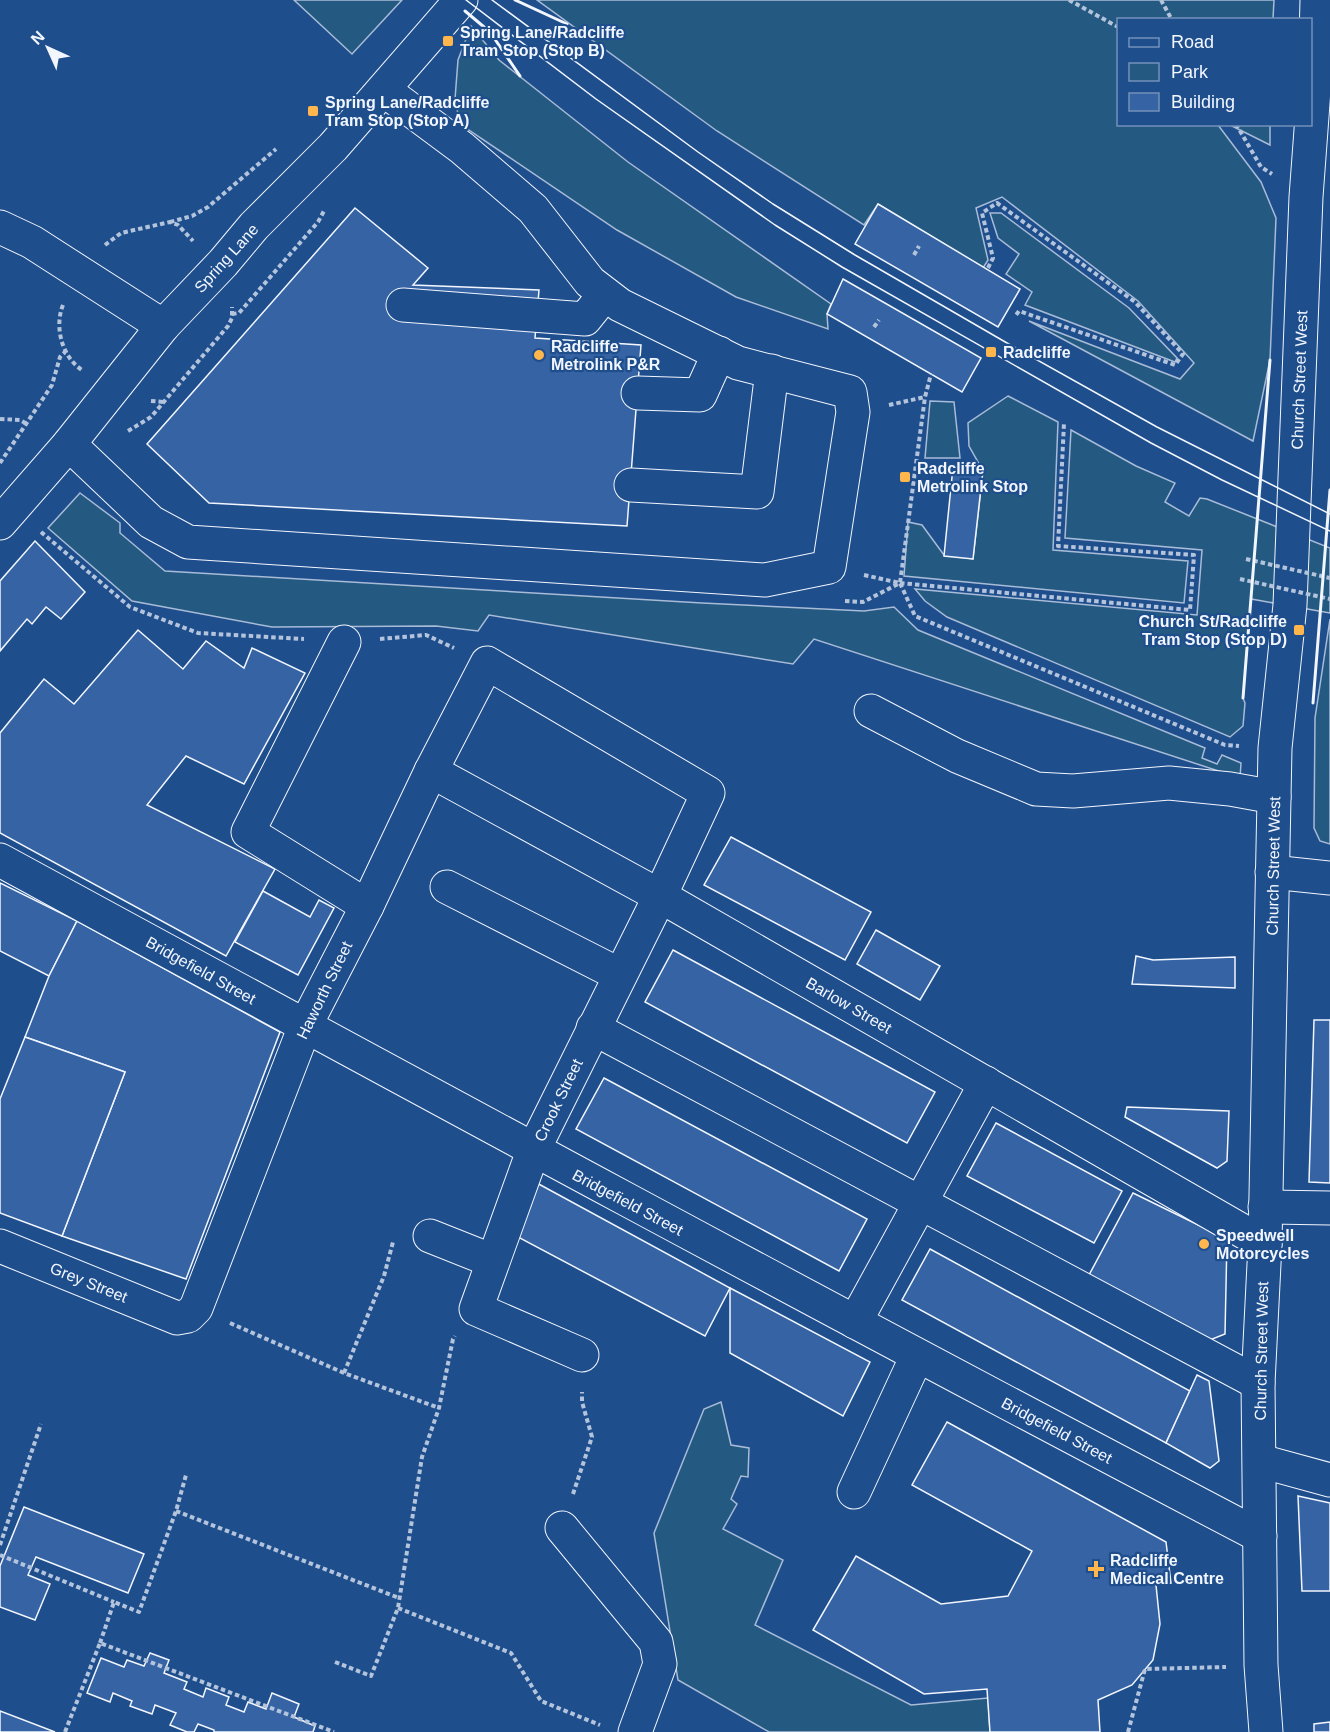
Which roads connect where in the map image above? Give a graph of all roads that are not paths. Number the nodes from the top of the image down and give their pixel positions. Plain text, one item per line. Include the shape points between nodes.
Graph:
1 (461, 0) edge
2 (1317, 0) edge
3 (1322, 77) edge
4 (384, 90) junction
5 (0, 227) edge
6 (605, 294) junction
7 (403, 305) dead end
8 (163, 326) junction
9 (719, 353) junction
10 (772, 371) junction
11 (638, 393) dead end
12 (69, 444) junction
13 (631, 485) dead end
14 (7, 515) edge
15 (344, 642) road end
16 (871, 711) dead end
17 (431, 771) junction
18 (708, 793) joint
19 (1274, 796) junction
20 (0, 860) edge
21 (1272, 872) junction
22 (1330, 878) edge
23 (447, 886) dead end
24 (660, 896) junction
25 (367, 906) junction
26 (620, 975) junction
27 (305, 1026) junction
28 (593, 1028) junction
29 (986, 1083) junction
30 (533, 1151) junction
31 (920, 1202) junction
32 (1265, 1206) junction
33 (1330, 1208) edge
34 (430, 1236) road end
35 (1264, 1244) junction
36 (0, 1246) edge
37 (493, 1261) junction
38 (187, 1313) joint
39 (855, 1322) junction
40 (582, 1355) road end
41 (917, 1356) junction
42 (1258, 1383) junction
43 (1260, 1461) junction
44 (1330, 1480) edge
45 (854, 1492) dead end
46 (562, 1528) road end
47 (1260, 1536) junction
48 (620, 1730) edge
49 (1266, 1732) edge

1 - 4 street, Spring Lane
2 - 3 street, Church Street West
3 - 19 street, Church Street West via 1306,197 1290,605 1275,748
4 - 6 street via 462,148 533,209 590,282
4 - 8 street, Spring Lane
5 - 8 street via 32,242
6 - 7 street via 585,319
6 - 9 street
8 - 12 street, Spring Lane
9 - 10 street via 738,363
9 - 11 street via 700,394
10 - 12 street via 850,392 853,412 829,567 765,580 188,542 151,522
10 - 13 street via 757,492
12 - 14 street, Spring Lane
15 - 25 street via 248,832
16 - 19 street via 957,756 1036,789 1074,791 1169,783
17 - 18 street, Haworth Street via 487,663
17 - 24 street, Barlow Street
17 - 25 street, Haworth Street
18 - 24 street, Crook Street
19 - 21 street, Church Street West
20 - 27 street, Bridgefield Street
21 - 22 street
21 - 32 street, Church Street West
23 - 26 street
24 - 26 street, Crook Street
24 - 29 street, Barlow Street
25 - 27 street, Haworth Street
26 - 28 street, Crook Street
27 - 30 street, Bridgefield Street
27 - 38 street, Haworth Street
28 - 30 street, Crook Street
28 - 31 street
29 - 31 street
29 - 35 street, Barlow Street
30 - 37 street, Crook Street
30 - 39 street, Bridgefield Street
31 - 39 street
31 - 42 street
32 - 33 street
32 - 35 street, Church Street West
34 - 37 street
35 - 42 street, Church Street West
36 - 38 street, Grey Street
37 - 40 street, Crook Street via 476,1309
39 - 41 street, Bridgefield Street
41 - 45 street
41 - 47 street, Bridgefield Street
42 - 43 street, Church Street West
43 - 44 street
43 - 47 street, Church Street West
46 - 48 street via 656,1642 660,1664
47 - 49 street, Church Street West

